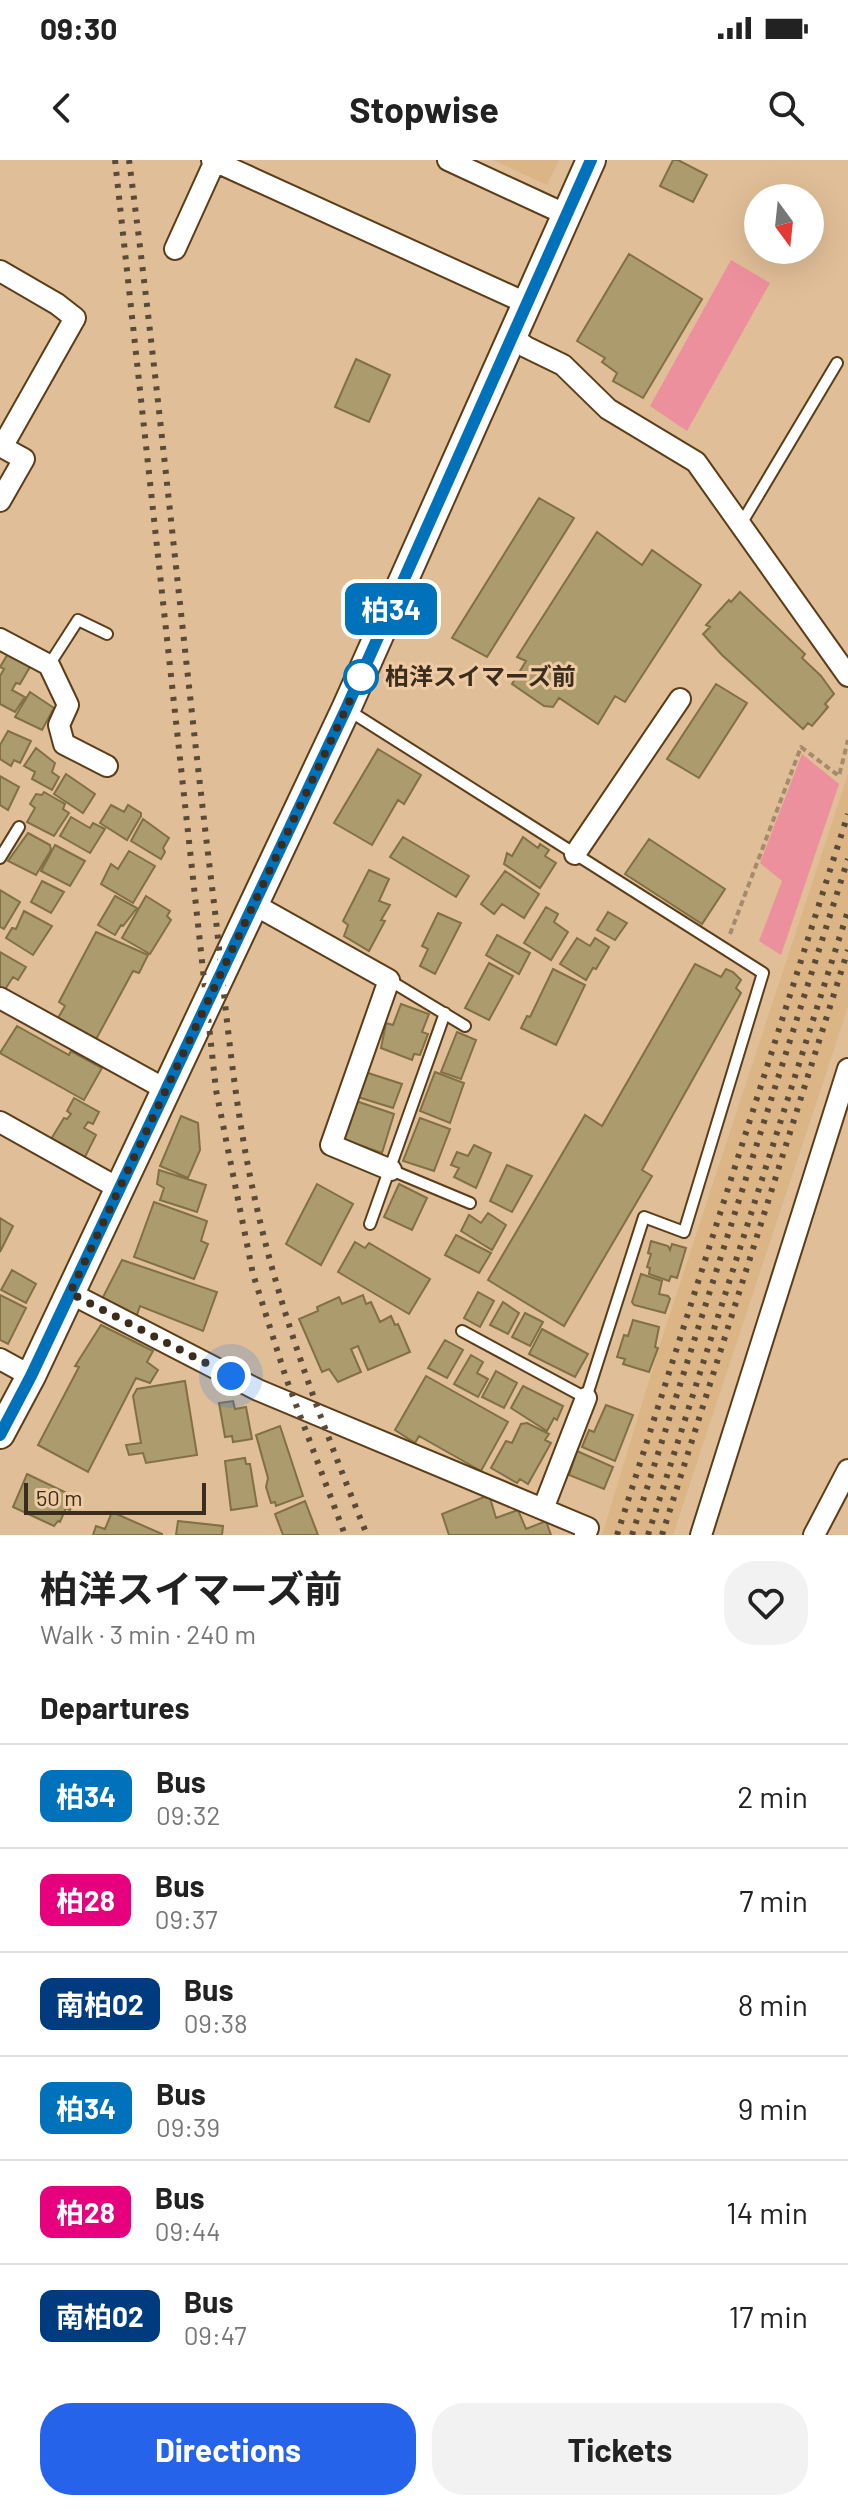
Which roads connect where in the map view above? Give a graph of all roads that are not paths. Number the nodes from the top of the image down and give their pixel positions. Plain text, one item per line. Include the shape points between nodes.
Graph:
1 (448, 160) edge
2 (591, 160) edge
3 (213, 161) edge
4 (567, 215) junction
5 (175, 249) dead end
6 (0, 271) edge
7 (526, 303) junction
8 (512, 337) junction
9 (837, 363) dead end
10 (0, 501) edge
11 (741, 524) junction
12 (107, 634) dead end
13 (0, 639) edge
14 (49, 665) junction
15 (848, 676) edge
16 (680, 699) dead end
17 (346, 709) junction
18 (107, 766) dead end
19 (19, 827) dead end
20 (575, 854) junction
21 (0, 858) edge
22 (255, 905) junction
23 (389, 980) junction
24 (0, 998) edge
25 (445, 1013) junction
26 (465, 1026) dead end
27 (848, 1069) edge
28 (165, 1089) junction
29 (0, 1122) edge
30 (391, 1170) junction
31 (118, 1188) junction
32 (470, 1203) dead end
33 (370, 1224) dead end
34 (70, 1293) junction
35 (462, 1331) dead end
36 (0, 1359) edge
37 (31, 1376) junction
38 (586, 1398) junction
39 (0, 1434) edge
40 (848, 1470) edge
41 (543, 1509) junction
42 (585, 1535) edge
43 (701, 1535) edge
44 (814, 1535) edge

1 - 4 street
2 - 4 main road
3 - 5 street
3 - 7 street
4 - 7 main road
6 - 10 street via 75,318 2,447 24,459
7 - 8 main road
8 - 11 street via 563,365 608,409 696,462
8 - 17 main road
9 - 11 lane
11 - 15 street
12 - 14 lane via 78,620
13 - 14 street
14 - 18 street via 68,705 59,725 64,744
16 - 20 street
17 - 20 lane
17 - 22 main road
19 - 21 lane
20 - 38 lane via 763,973 684,1232 644,1217
22 - 23 street
22 - 28 main road
23 - 25 lane
23 - 30 street via 331,1145
24 - 28 street
25 - 26 lane
25 - 30 lane
27 - 43 street
28 - 31 main road
29 - 31 street
30 - 32 lane
30 - 33 lane
31 - 34 main road
34 - 37 main road
34 - 41 street via 258,1390
35 - 38 lane
36 - 37 street
37 - 39 main road
38 - 41 street
40 - 44 street
41 - 42 street via 588,1528

